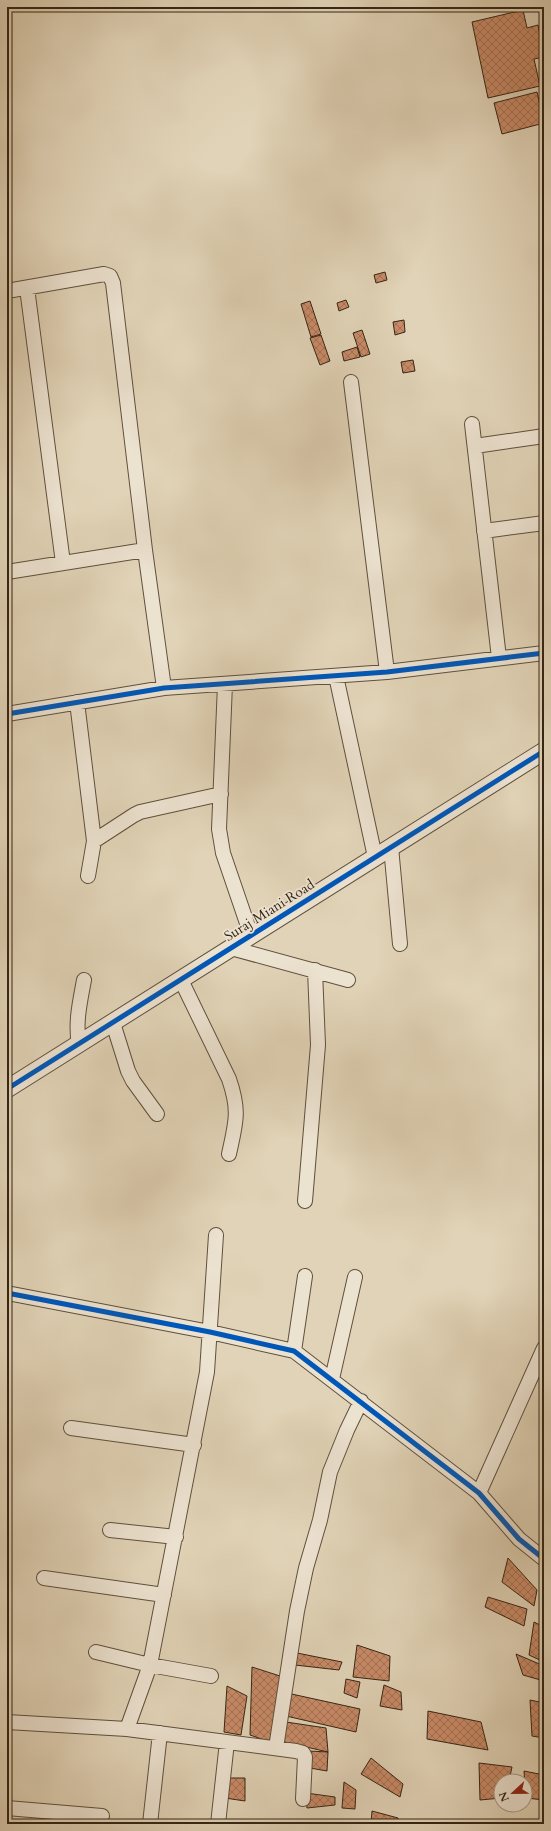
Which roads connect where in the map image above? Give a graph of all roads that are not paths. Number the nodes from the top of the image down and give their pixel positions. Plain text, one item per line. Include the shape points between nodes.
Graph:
1 (27, 288) junction
2 (7, 292) edge
3 (351, 382) dead end
4 (472, 424) dead end
5 (544, 436) edge
6 (475, 446) junction
7 (544, 523) edge
8 (484, 531) junction
9 (145, 550) junction
10 (63, 563) junction
11 (7, 572) edge
12 (544, 653) edge
13 (499, 658) junction
14 (387, 672) junction
15 (336, 676) junction
16 (225, 684) junction
17 (164, 688) junction
18 (78, 702) junction
19 (7, 714) edge
20 (544, 751) edge
21 (221, 794) junction
22 (94, 840) junction
23 (391, 847) junction
24 (375, 857) junction
25 (88, 876) dead end
26 (251, 935) junction
27 (400, 944) dead end
28 (231, 948) junction
29 (315, 970) junction
30 (84, 980) dead end
31 (181, 980) junction
32 (348, 980) dead end
33 (113, 1023) junction
34 (79, 1044) junction
35 (7, 1090) edge
36 (157, 1114) dead end
37 (229, 1154) dead end
38 (305, 1200) dead end
39 (216, 1236) dead end
40 (305, 1276) dead end
41 (355, 1277) dead end
42 (7, 1293) edge
43 (210, 1332) junction
44 (544, 1348) edge
45 (294, 1351) junction
46 (332, 1379) junction
47 (361, 1401) junction
48 (71, 1428) dead end
49 (194, 1444) junction
50 (479, 1493) junction
51 (110, 1530) dead end
52 (176, 1537) junction
53 (544, 1559) edge
54 (44, 1578) dead end
55 (164, 1595) junction
56 (96, 1652) dead end
57 (150, 1665) junction
58 (211, 1676) dead end
59 (7, 1722) edge
60 (128, 1729) junction
61 (160, 1733) junction
62 (227, 1742) junction
63 (276, 1748) junction
64 (303, 1799) dead end
65 (7, 1808) edge
66 (102, 1816) dead end
67 (150, 1824) edge
68 (218, 1824) edge

1 - 2 street
1 - 9 street via 104,274 110,276 113,283
1 - 10 street
3 - 14 street
4 - 6 street
5 - 6 street
6 - 8 street
7 - 8 street
8 - 13 street
9 - 10 street
9 - 17 street
10 - 11 street
12 - 13 street
13 - 14 street
14 - 15 street
15 - 16 street
15 - 24 street
16 - 17 street
16 - 21 street
17 - 18 street
18 - 19 street
18 - 22 street
20 - 23 street, Suraj Miani Road
21 - 22 street via 134,815
21 - 26 street via 219,829 223,853
22 - 25 street
23 - 24 street, Suraj Miani Road
23 - 27 street
24 - 26 street, Suraj Miani Road
26 - 28 street, Suraj Miani Road
28 - 29 street
28 - 31 street, Suraj Miani Road
29 - 32 street
29 - 38 street via 318,1046
30 - 34 street via 77,1020
31 - 33 street, Suraj Miani Road
31 - 37 street via 229,1079 234,1095 237,1114
33 - 34 street, Suraj Miani Road
33 - 36 street via 128,1071
34 - 35 street, Suraj Miani Road
39 - 43 street
40 - 45 street
41 - 46 street
42 - 43 street
43 - 45 street
43 - 49 street via 207,1372
44 - 50 street
45 - 46 street
46 - 47 street
47 - 50 street
47 - 63 street via 330,1472 306,1568
48 - 49 street
49 - 52 street
50 - 53 street via 519,1539
51 - 52 street
52 - 55 street
54 - 55 street
55 - 57 street
56 - 57 street
57 - 58 street
57 - 60 street
59 - 60 street
60 - 61 street
61 - 62 street
61 - 67 street
62 - 63 street
62 - 68 street
63 - 64 street via 303,1753
65 - 66 street

